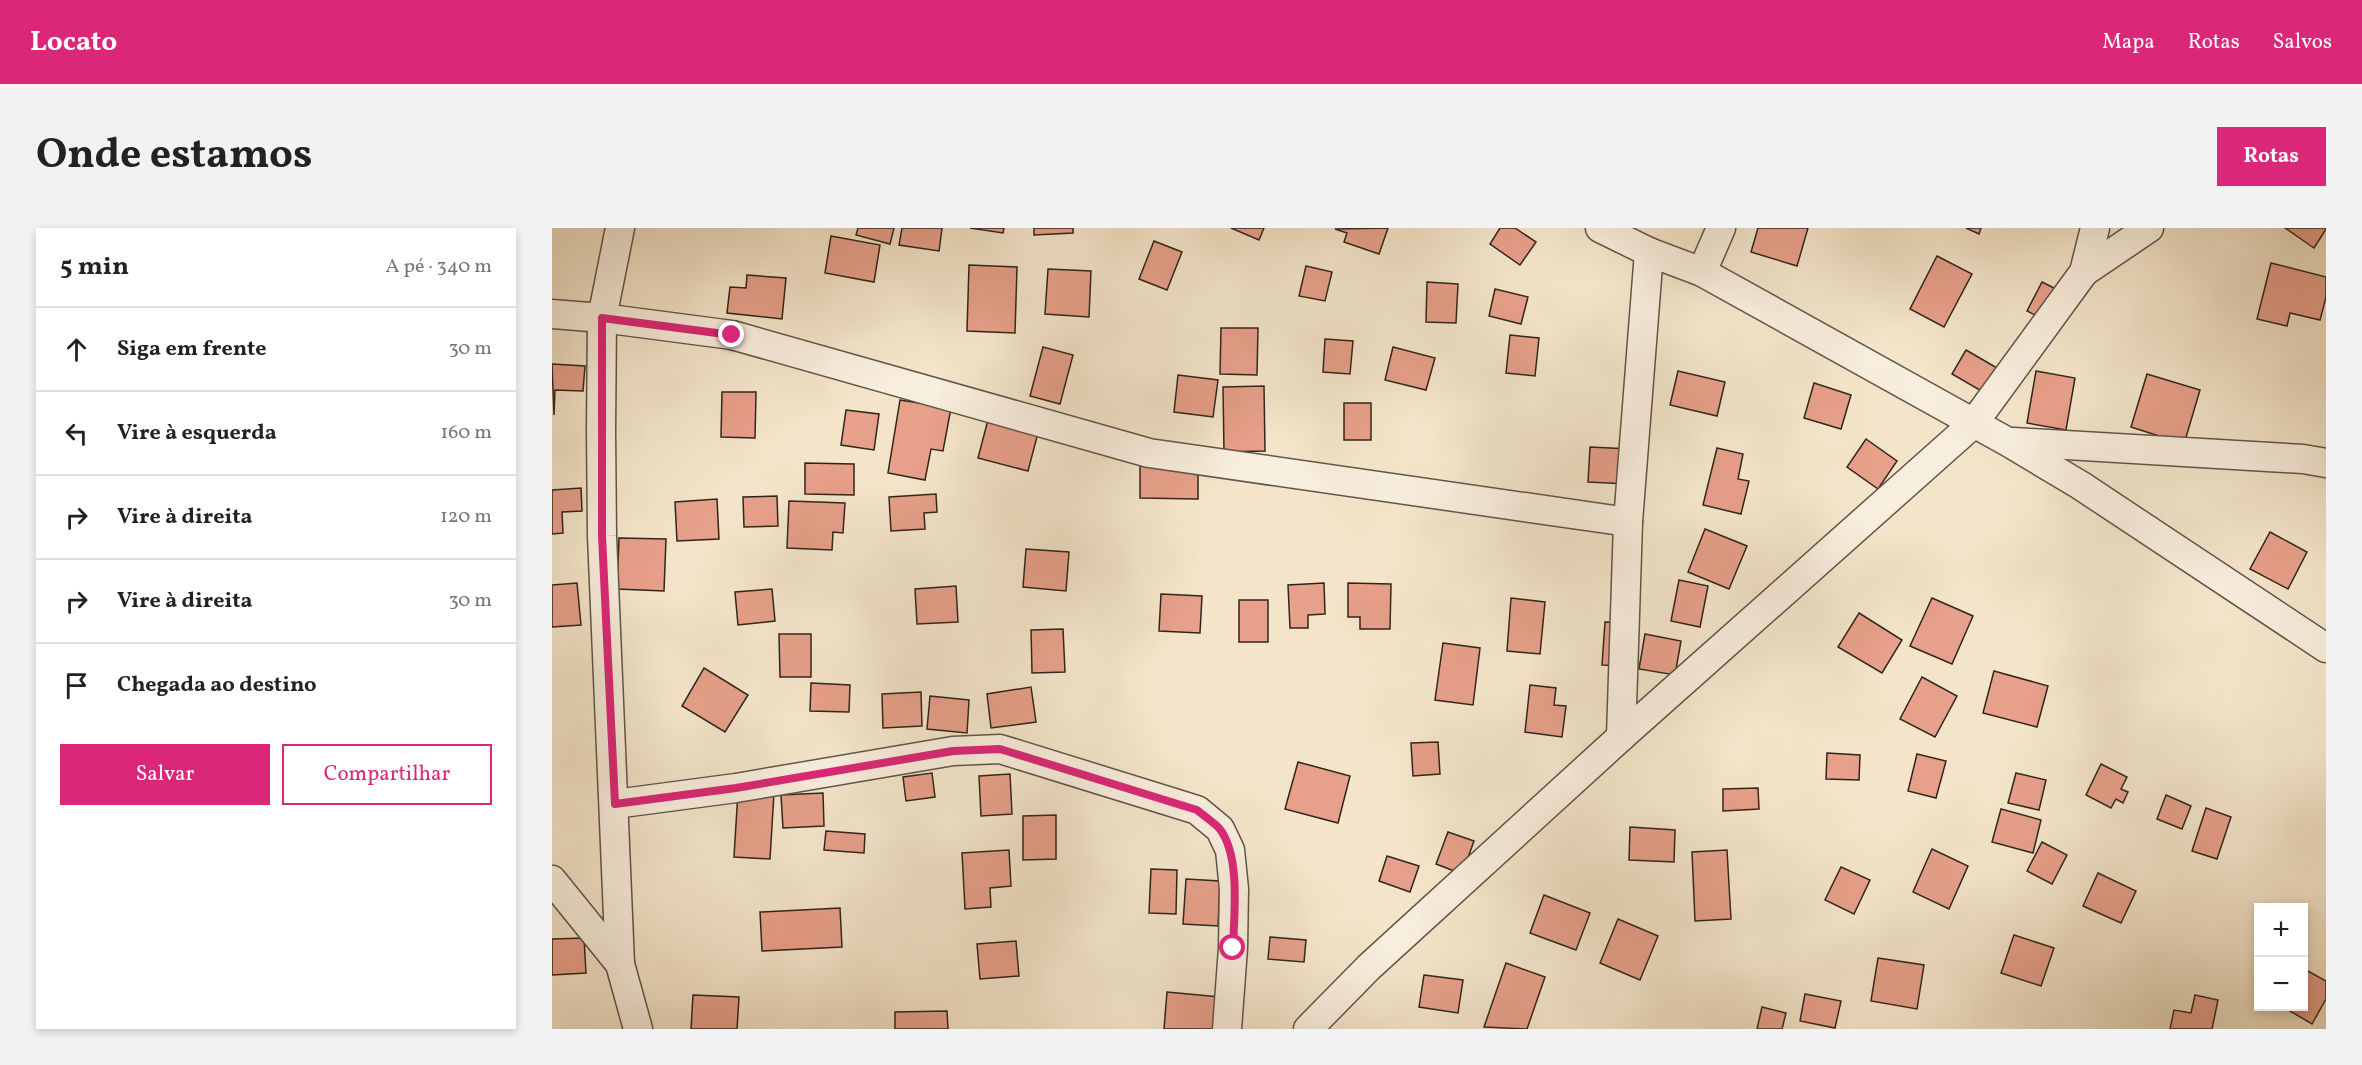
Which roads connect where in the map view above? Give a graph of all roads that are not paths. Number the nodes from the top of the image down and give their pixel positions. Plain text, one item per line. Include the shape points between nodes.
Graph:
1 (620, 228) edge
2 (1600, 228) edge
3 (1721, 228) edge
4 (2095, 228) edge
5 (2149, 228) edge
6 (1649, 252) junction
7 (1702, 272) junction
8 (2084, 272) junction
9 (552, 314) edge
10 (602, 318) junction
11 (1973, 424) junction
12 (2008, 442) junction
13 (2326, 463) edge
14 (1628, 522) junction
15 (2326, 648) edge
16 (1621, 737) junction
17 (615, 804) junction
18 (552, 880) edge
19 (620, 964) junction
20 (638, 1029) edge
21 (1227, 1029) edge
22 (1308, 1029) edge

1 - 10 street
2 - 6 street
3 - 7 street
4 - 8 street
5 - 8 street
6 - 7 street
6 - 14 street
7 - 11 street
8 - 11 street
9 - 10 street
10 - 14 street via 732,335 1149,453
10 - 17 street via 602,536
11 - 12 street
11 - 16 street
12 - 13 street
12 - 15 street via 2080,485
14 - 16 street
16 - 22 street via 1368,967
17 - 19 street
17 - 21 street via 747,787 953,751 1000,749 1197,810 1220,829 1230,850 1234,889
18 - 19 street
19 - 20 street

